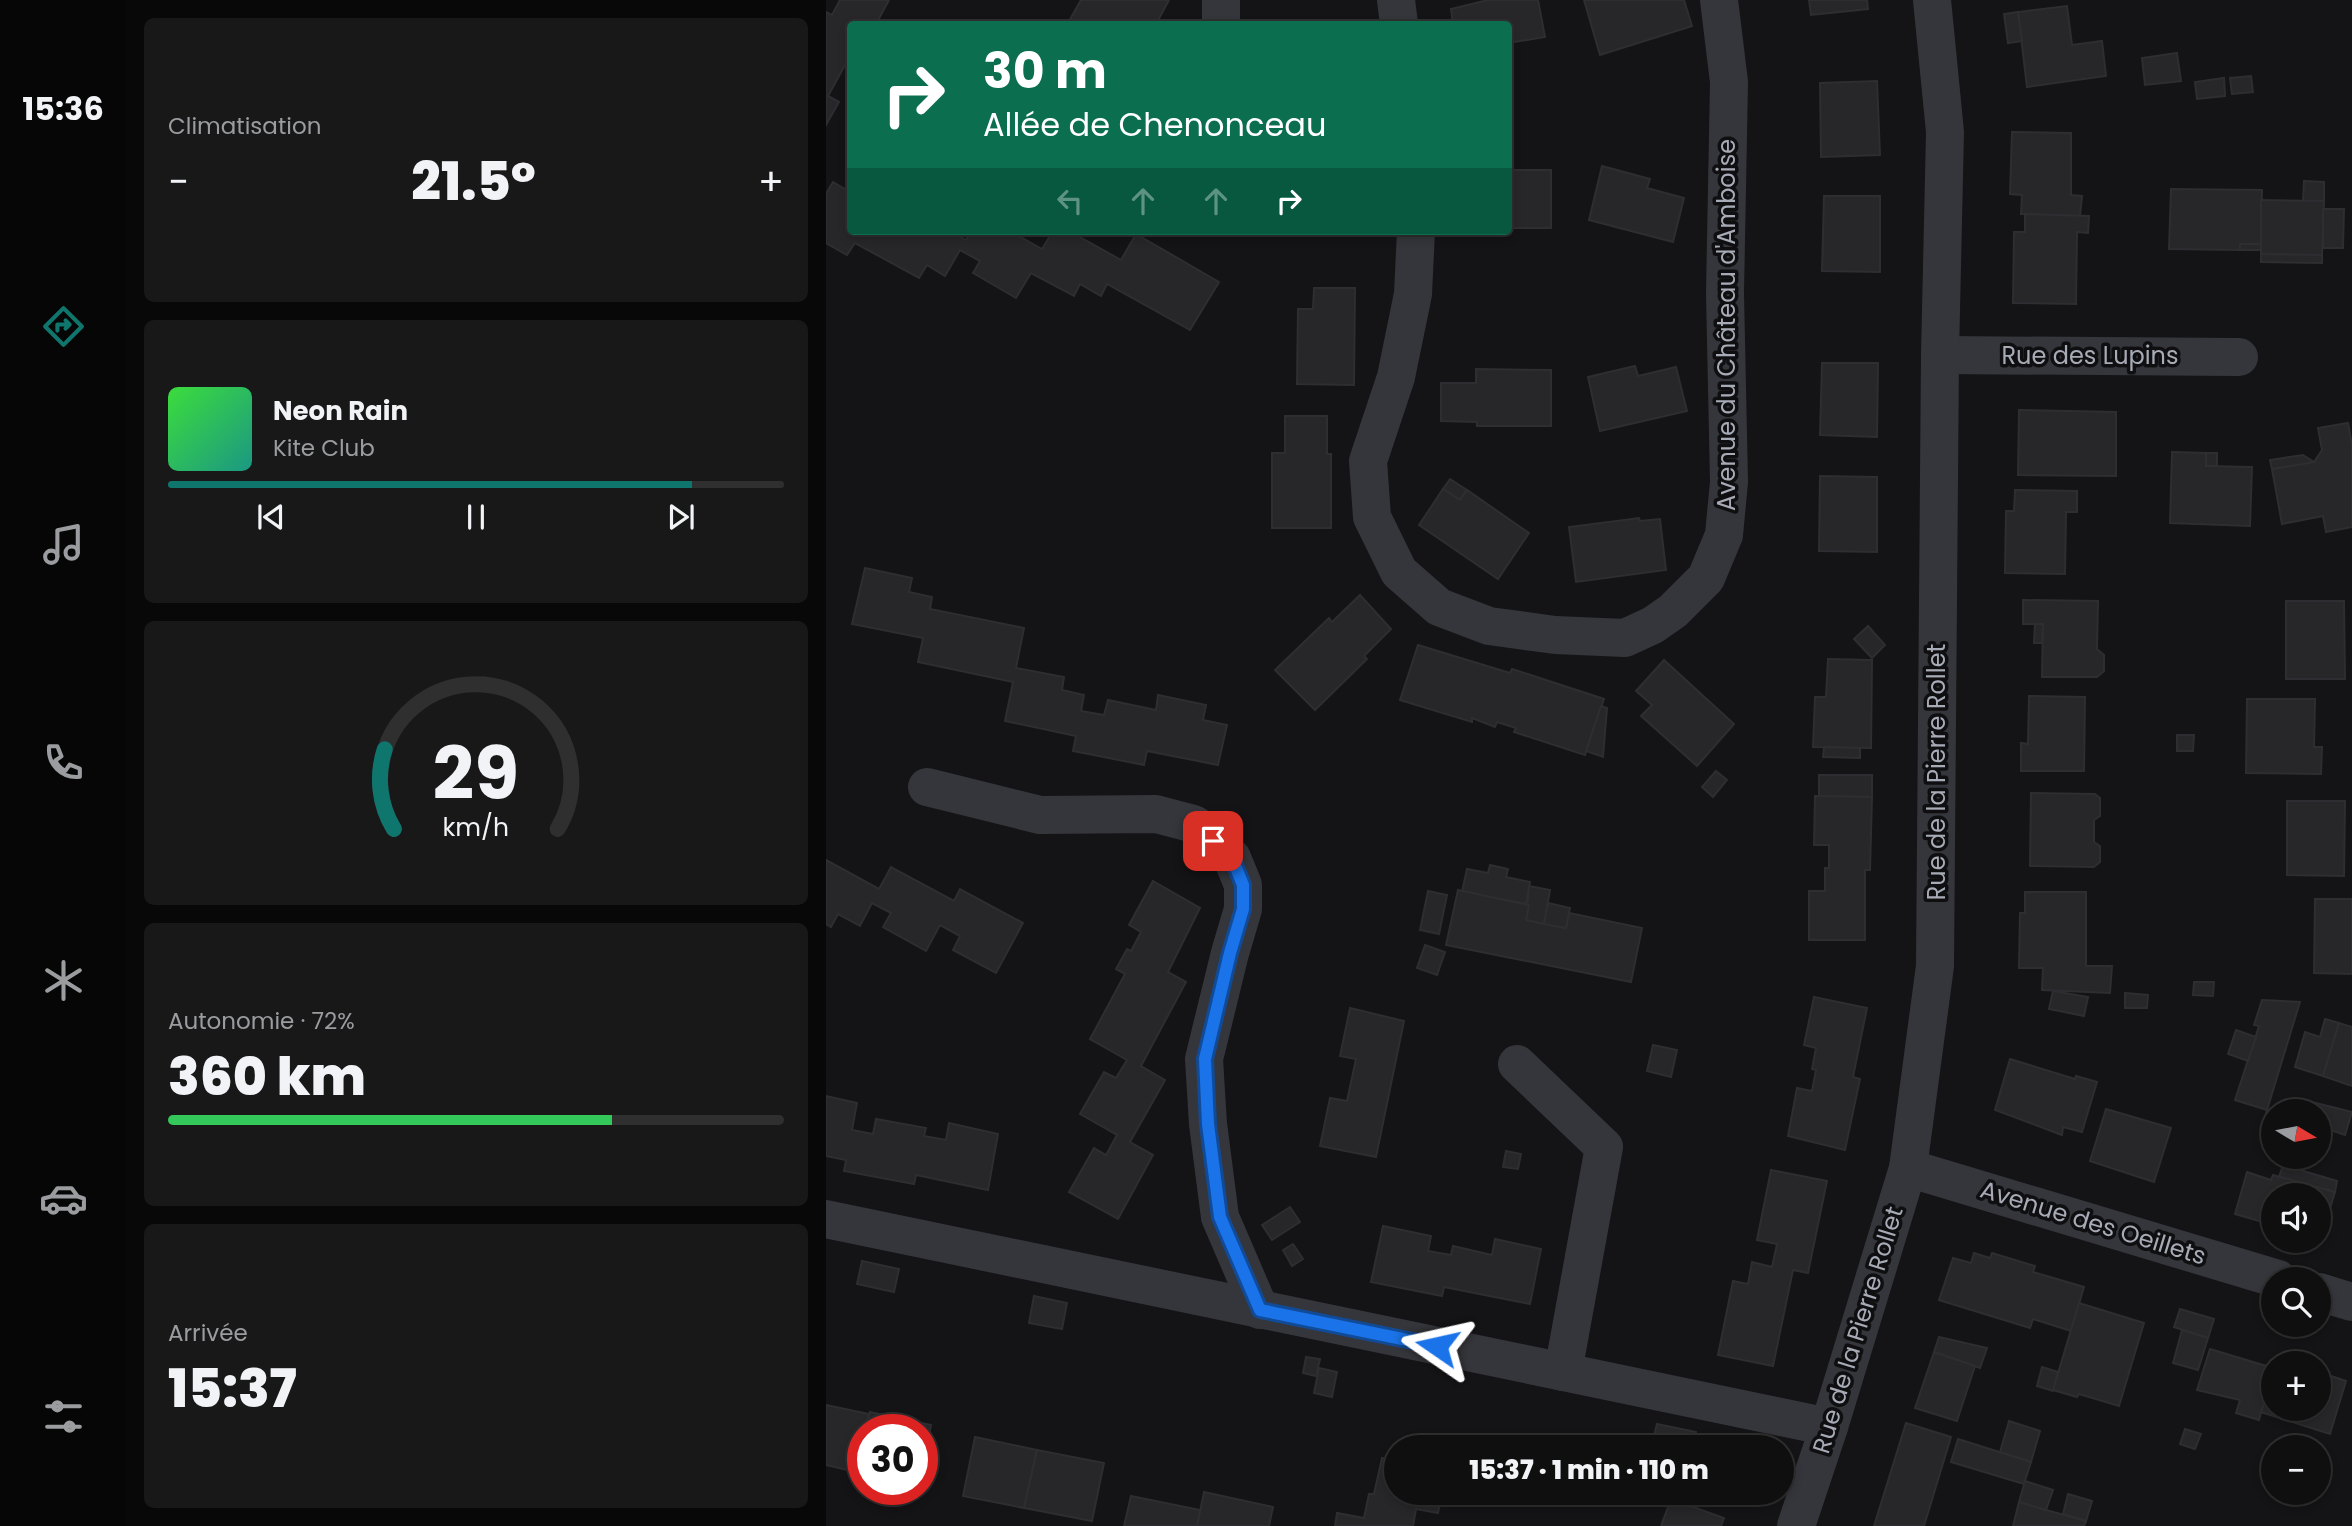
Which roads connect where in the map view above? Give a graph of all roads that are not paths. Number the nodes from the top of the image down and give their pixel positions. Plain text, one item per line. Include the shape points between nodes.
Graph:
1 (1221, 0) edge
2 (1396, 0) edge
3 (1719, 0) edge
4 (1932, 0) edge
5 (1221, 21) edge
6 (1399, 21) edge
7 (1416, 235) edge
8 (1940, 355) junction
9 (2239, 358) dead end
10 (927, 787) dead end
11 (1517, 1064) dead end
12 (1908, 1168) junction
13 (826, 1219) edge
14 (2261, 1274) edge
15 (2331, 1296) edge
16 (2352, 1302) edge
17 (1260, 1310) junction
18 (1563, 1372) junction
19 (1829, 1427) junction
20 (1796, 1526) edge

1 - 5 street
2 - 6 street
3 - 7 street, Avenue du Château d'Amboise via 1729,82 1725,293 1729,482 1724,535 1706,578 1653,625 1625,638 1489,626 1439,607 1399,572 1372,517 1368,461 1396,377 1413,295
4 - 8 street, Rue de la Pierre Rollet via 1945,132
8 - 9 street, Rue des Lupins
8 - 12 street, Rue de la Pierre Rollet via 1936,966
10 - 17 street via 1040,815 1156,814 1194,824 1232,858 1243,885 1243,909 1205,1059 1208,1124 1220,1217
11 - 18 street via 1604,1147
12 - 14 street, Avenue des Oeillets
12 - 19 street, Rue de la Pierre Rollet
13 - 17 street
15 - 16 street
17 - 18 street
18 - 19 street
19 - 20 street, Rue de la Pierre Rollet

